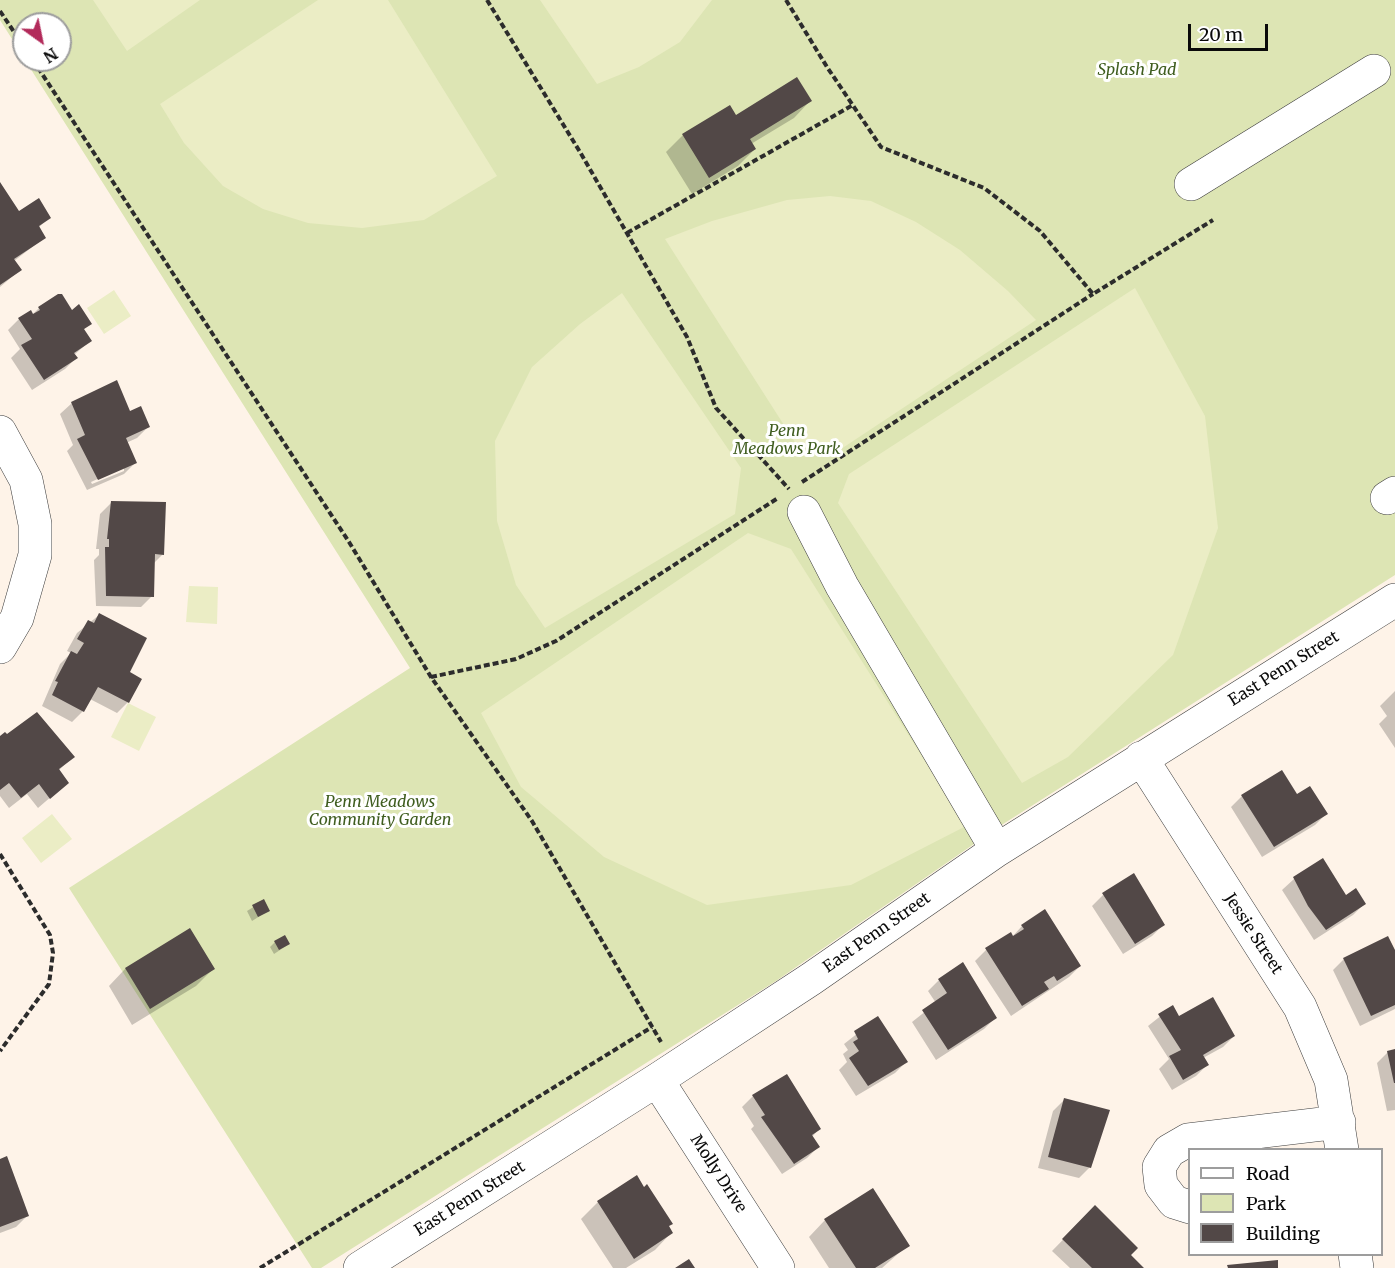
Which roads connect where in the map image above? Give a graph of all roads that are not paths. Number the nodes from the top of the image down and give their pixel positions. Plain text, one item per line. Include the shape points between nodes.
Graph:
1 (1374, 71) dead end
2 (1191, 184) dead end
3 (0, 432) edge
4 (797, 501) road end
5 (1395, 600) edge
6 (0, 647) edge
7 (1141, 758) junction
8 (997, 850) junction
9 (667, 1073) junction
10 (1340, 1136) edge
11 (1188, 1206) edge
12 (360, 1268) edge
13 (778, 1268) edge

1 - 2 street
3 - 6 street via 26,480 35,524 35,555 17,618
4 - 8 street via 842,586
5 - 7 street, East Penn Street
7 - 8 street, East Penn Street
7 - 10 street, Jessie Street via 1300,1007 1331,1080
8 - 9 street, East Penn Street
9 - 12 street, East Penn Street
9 - 13 street, Molly Drive
10 - 11 street, Jessie Street via 1188,1140 1169,1151 1160,1167 1161,1185 1174,1202

